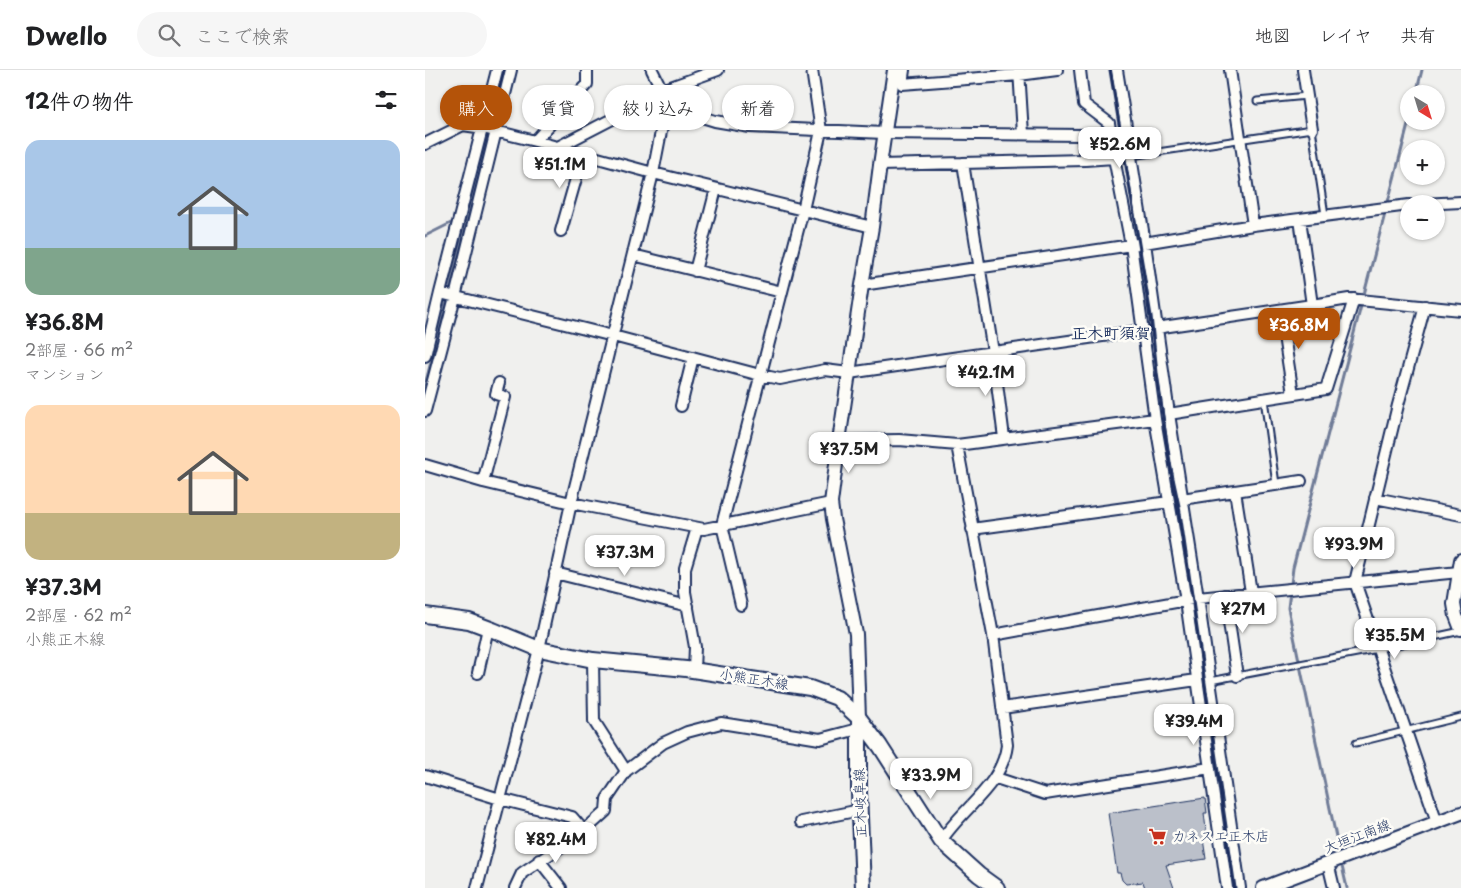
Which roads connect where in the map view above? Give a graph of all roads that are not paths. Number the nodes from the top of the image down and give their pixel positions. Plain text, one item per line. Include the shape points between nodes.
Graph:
1 (497, 70) edge
2 (511, 70) edge
3 (587, 70) edge
4 (652, 70) edge
5 (718, 70) edge
6 (812, 70) edge
7 (894, 70) edge
8 (904, 70) edge
9 (1057, 70) edge
10 (1080, 70) edge
11 (1117, 70) edge
12 (1230, 70) edge
13 (1303, 70) edge
14 (1019, 73) edge
15 (493, 85) edge
16 (660, 85) edge
17 (676, 85) edge
18 (1307, 96) junction
19 (1257, 101) dead end
20 (712, 120) edge
21 (604, 123) edge
22 (1312, 129) junction
23 (453, 130) edge
24 (482, 130) edge
25 (489, 130) edge
26 (661, 130) edge
27 (821, 131) junction
28 (495, 132) junction
29 (884, 133) junction
30 (1023, 134) junction
31 (1240, 140) junction
32 (535, 141) junction
33 (425, 144) edge
34 (557, 147) junction
35 (583, 154) junction
36 (1131, 156) junction
37 (1114, 158) junction
38 (1085, 160) junction
39 (963, 163) junction
40 (880, 165) junction
41 (653, 174) junction
42 (717, 189) junction
43 (1461, 202) edge
44 (1445, 203) edge
45 (1400, 206) edge
46 (803, 210) junction
47 (1325, 216) junction
48 (1300, 219) junction
49 (1253, 225) junction
50 (873, 227) junction
51 (561, 231) dead end
52 (1145, 243) junction
53 (1131, 245) junction
54 (633, 255) junction
55 (979, 267) junction
56 (695, 271) junction
57 (862, 285) junction
58 (782, 292) junction
59 (440, 293) junction
60 (455, 297) junction
61 (1354, 299) junction
62 (1312, 305) junction
63 (1425, 306) junction
64 (1280, 310) junction
65 (1461, 310) edge
66 (1156, 328) junction
67 (428, 329) edge
68 (1137, 331) dead end
69 (613, 336) junction
70 (993, 352) junction
71 (425, 356) edge
72 (693, 357) junction
73 (849, 373) junction
74 (760, 375) junction
75 (499, 383) dead end
76 (1293, 394) junction
77 (1264, 399) junction
78 (681, 406) dead end
79 (425, 411) edge
80 (1169, 414) junction
81 (1155, 419) junction
82 (1004, 438) junction
83 (839, 441) junction
84 (957, 445) junction
85 (425, 465) edge
86 (1301, 481) dead end
87 (483, 482) junction
88 (1276, 485) junction
89 (1235, 491) junction
90 (1375, 498) junction
91 (1182, 499) junction
92 (1169, 502) junction
93 (571, 503) junction
94 (831, 503) junction
95 (1461, 515) edge
96 (722, 525) junction
97 (697, 528) junction
98 (972, 529) junction
99 (1460, 566) edge
100 (555, 573) junction
101 (1355, 582) junction
102 (1251, 592) junction
103 (1225, 595) junction
104 (1198, 598) junction
105 (1186, 601) junction
106 (741, 605) dead end
107 (688, 606) junction
108 (425, 615) edge
109 (488, 628) junction
110 (1461, 630) edge
111 (993, 635) junction
112 (539, 649) junction
113 (1378, 649) junction
114 (593, 660) junction
115 (694, 670) junction
116 (477, 673) dead end
117 (1237, 676) junction
118 (1197, 680) junction
119 (1210, 681) junction
120 (1002, 708) junction
121 (1461, 718) edge
122 (859, 723) junction
123 (1406, 731) junction
124 (1356, 743) dead end
125 (1210, 768) junction
126 (626, 771) junction
127 (425, 776) edge
128 (995, 778) junction
129 (500, 799) junction
130 (860, 810) junction
131 (1461, 813) edge
132 (801, 822) dead end
133 (1437, 822) junction
134 (584, 831) junction
135 (941, 841) junction
136 (539, 860) junction
137 (1329, 863) junction
138 (477, 888) edge
139 (515, 888) edge
140 (561, 888) edge
141 (863, 888) edge
142 (997, 888) edge
143 (1227, 888) edge
144 (1240, 888) edge
145 (1263, 888) edge
146 (1334, 888) edge

1 - 15 street
2 - 28 street
3 - 32 street via 587,84
4 - 16 street
5 - 17 street
6 - 27 street
7 - 29 street
8 - 14 street via 902,84
9 - 14 street
10 - 37 street via 1084,104 1109,123
11 - 36 street
12 - 31 street
13 - 18 street
14 - 30 street
18 - 19 lane
18 - 22 street
20 - 27 street via 750,127
21 - 34 street
22 - 31 lane
22 - 47 lane
23 - 33 street
24 - 59 street
25 - 28 street
26 - 41 street
27 - 29 street
27 - 46 street
28 - 32 street
28 - 60 street
29 - 30 street
29 - 40 street
30 - 38 street via 1083,135
31 - 36 lane
31 - 49 street
32 - 34 street
34 - 35 street
35 - 41 street
35 - 51 street
36 - 52 street
37 - 38 street
37 - 53 street
38 - 39 street
39 - 40 street
39 - 55 street
40 - 50 street
41 - 42 street
41 - 54 street
42 - 46 street
42 - 56 street
43 - 44 street
45 - 47 street
46 - 50 street
46 - 58 street
47 - 48 street
48 - 49 street
48 - 62 street
49 - 52 street
50 - 57 street
52 - 53 street
52 - 66 street
53 - 55 street
53 - 81 street
54 - 56 street
54 - 69 street
55 - 57 street
55 - 70 street
56 - 58 street
57 - 73 street
58 - 74 street
59 - 60 street
59 - 67 street
60 - 69 street
60 - 79 street
61 - 62 street
61 - 63 street
61 - 76 street via 1326,389
62 - 64 street
63 - 65 street
63 - 90 street
64 - 66 street
64 - 76 street
66 - 80 street
67 - 71 street
68 - 70 street
69 - 72 street
69 - 93 street
70 - 73 street
70 - 82 street
72 - 74 street
72 - 78 street
73 - 74 street via 825,370 780,379
73 - 83 street
74 - 96 street
75 - 87 street via 496,394 505,397
76 - 77 street
77 - 80 street
77 - 88 lane
80 - 91 street
81 - 82 street
81 - 92 street
82 - 84 street
83 - 84 street via 899,440
83 - 94 street
84 - 98 street
85 - 87 street
86 - 88 street
87 - 93 street
88 - 89 street
89 - 91 street
89 - 102 street
90 - 95 street
90 - 101 street
91 - 104 street
92 - 98 street
92 - 105 street
93 - 97 street
93 - 100 street
94 - 96 street
94 - 122 street via 857,634
96 - 97 street
96 - 106 street
97 - 107 street via 685,568
98 - 111 street
99 - 101 street
99 - 110 street via 1454,604
100 - 107 street
100 - 112 street
101 - 102 street
101 - 113 street
102 - 103 street
103 - 104 street
103 - 117 street
104 - 105 street
104 - 119 street
105 - 111 street
105 - 118 street
107 - 115 street via 695,647
108 - 109 main road, 小熊正木線
109 - 112 main road, 小熊正木線
109 - 116 street
110 - 113 lane
111 - 120 street
112 - 114 main road, 小熊正木線
112 - 129 street
113 - 117 lane
113 - 123 street
114 - 115 main road, 小熊正木線
114 - 126 street via 594,720
115 - 122 main road, 小熊正木線 via 810,688 837,698
117 - 119 lane
118 - 120 street
118 - 125 street
119 - 144 street
120 - 128 street via 1007,745
121 - 123 lane
122 - 126 street via 820,739 721,723 687,732 663,743
122 - 130 main road, 正木岐阜線
122 - 135 main road, 小熊正木線 via 880,746
123 - 124 lane
123 - 133 street
125 - 128 street via 1045,794
125 - 143 street
126 - 134 street via 607,799 607,812
127 - 129 street
128 - 135 street
129 - 134 street via 572,817
129 - 138 street
130 - 132 street
130 - 141 main road, 正木岐阜線
131 - 133 street, 大垣江南線
133 - 137 street, 大垣江南線
134 - 136 street
135 - 142 main road, 小熊正木線
136 - 139 street via 522,873
136 - 140 street
137 - 145 street, 大垣江南線
137 - 146 street

